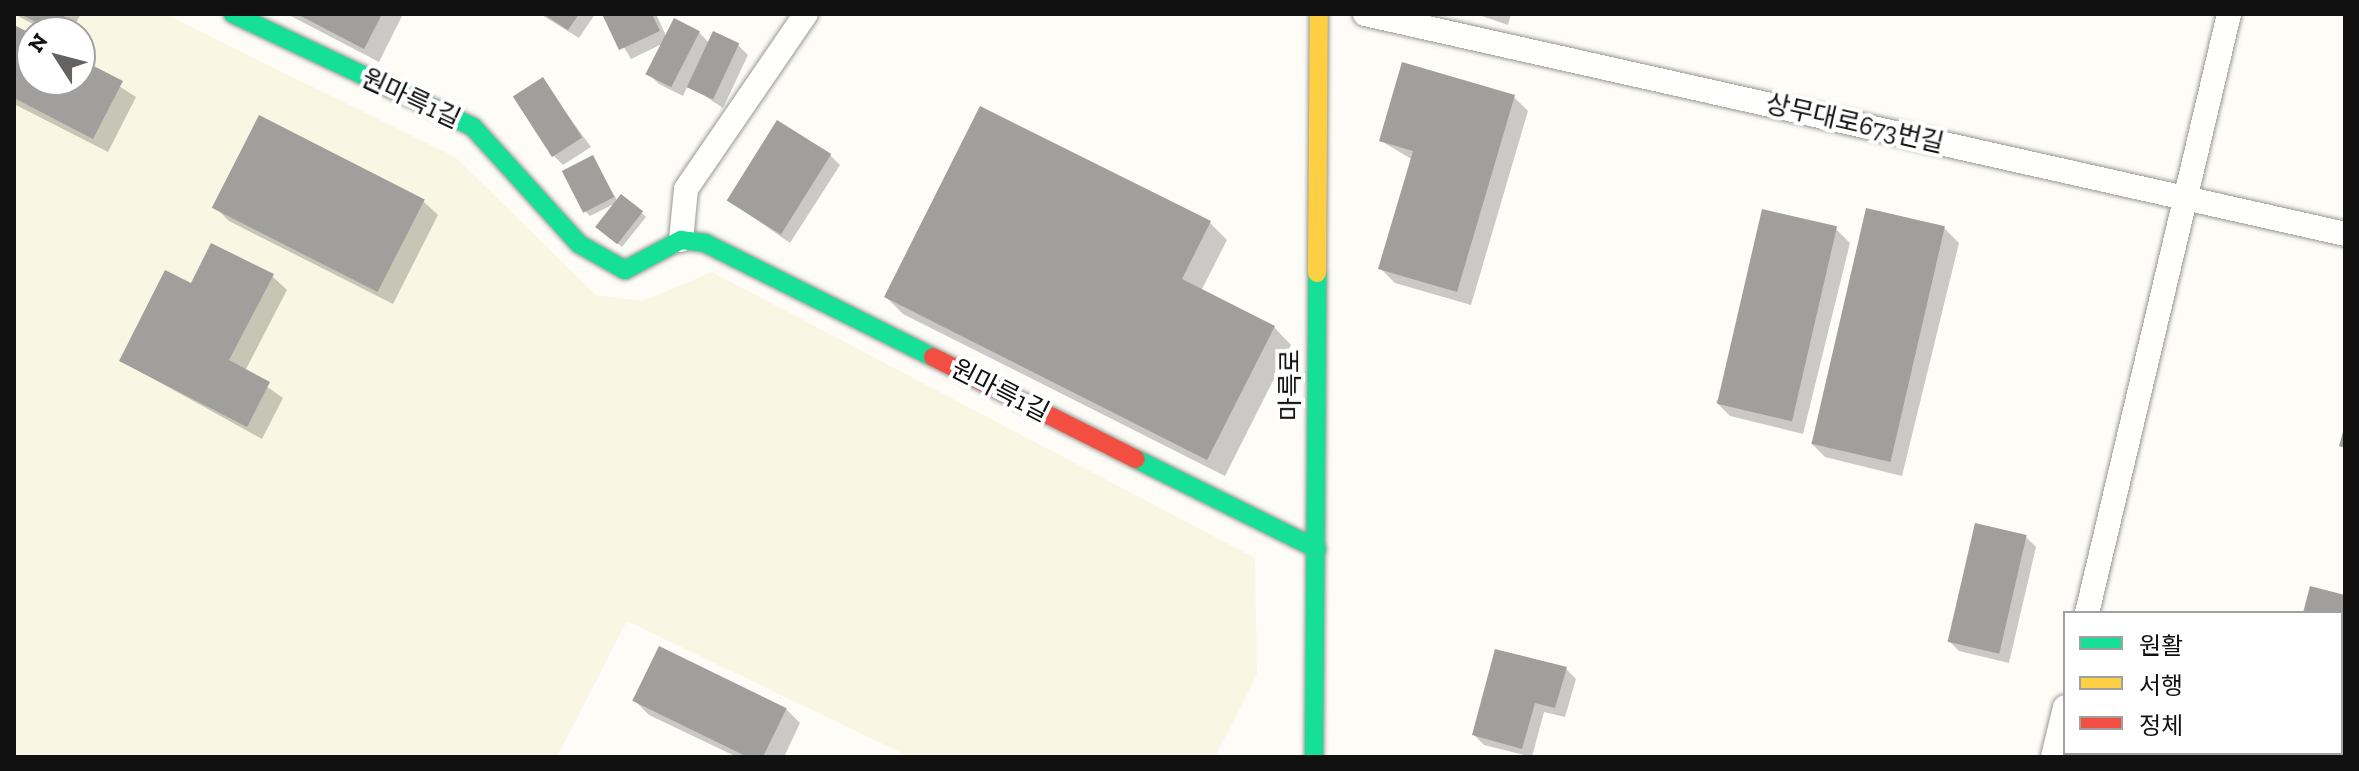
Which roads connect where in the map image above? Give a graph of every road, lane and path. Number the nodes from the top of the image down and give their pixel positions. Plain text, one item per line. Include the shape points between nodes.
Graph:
1 (233, 14) edge
2 (806, 14) edge
3 (1319, 14) edge
4 (1365, 14) edge
5 (2229, 14) edge
6 (2183, 198) junction
7 (2345, 234) edge
8 (681, 240) junction
9 (1317, 549) junction
10 (2087, 611) edge
11 (2063, 715) edge
12 (1314, 757) edge
13 (2053, 757) edge

1 - 8 street, 원마륵1길 via 473,127 579,244 625,270
2 - 8 lane via 686,189
3 - 9 street, 마륵로
4 - 6 lane, 상무대로673번길
5 - 6 lane
6 - 7 lane, 상무대로673번길
6 - 10 lane
8 - 9 street, 원마륵1길 via 705,243
9 - 12 street, 마륵로
11 - 13 lane

